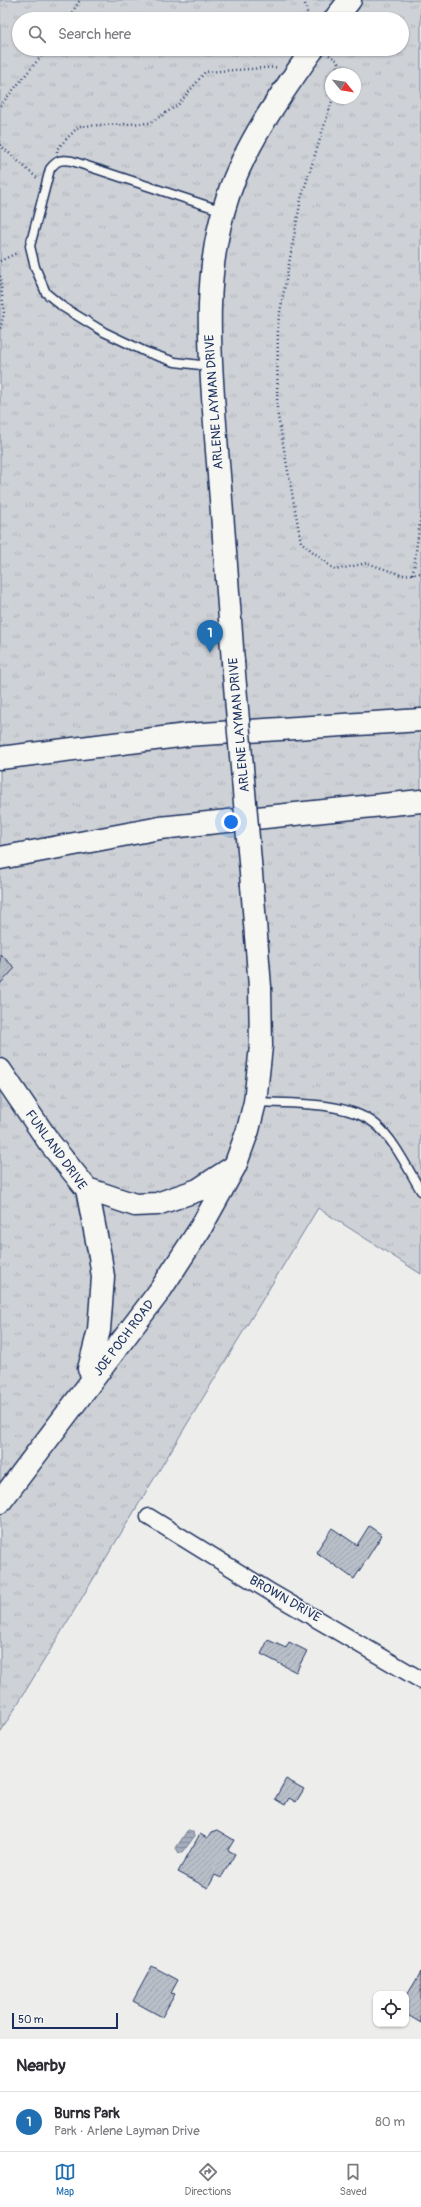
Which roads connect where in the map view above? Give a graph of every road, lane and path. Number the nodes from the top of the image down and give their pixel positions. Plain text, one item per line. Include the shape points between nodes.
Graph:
1 (80, 0) edge
2 (304, 0) edge
3 (350, 0) edge
4 (72, 12) edge
5 (307, 12) edge
6 (341, 12) edge
7 (41, 56) edge
8 (313, 56) edge
9 (337, 68) edge
10 (331, 104) edge
11 (0, 106) edge
12 (0, 145) edge
13 (54, 163) junction
14 (45, 185) junction
15 (224, 211) junction
16 (30, 246) junction
17 (0, 261) edge
18 (0, 276) edge
19 (0, 330) edge
20 (211, 366) junction
21 (421, 514) edge
22 (421, 573) edge
23 (413, 574) junction
24 (421, 720) edge
25 (0, 758) edge
26 (421, 801) edge
27 (0, 858) edge
28 (0, 1070) edge
29 (255, 1102) junction
30 (235, 1166) junction
31 (87, 1189) junction
32 (421, 1191) edge
33 (95, 1376) junction
34 (0, 1502) edge
35 (149, 1517) dead end
36 (421, 1680) edge

1 - 4 path
2 - 5 path
3 - 6 main road
7 - 11 path
8 - 9 path via 338,61
8 - 13 path via 205,72 178,105 150,123 79,126 57,148
8 - 15 main road, ARLENE LAYMAN DRIVE via 275,104 236,177
10 - 23 path via 301,199 278,323 278,419 301,542 335,570 368,563 402,575
12 - 14 path
13 - 14 lane
13 - 15 lane via 61,159 72,161
14 - 16 lane
15 - 20 main road, ARLENE LAYMAN DRIVE via 211,277
16 - 17 path
16 - 20 lane via 42,286 51,298 63,307 104,332 146,352 174,362
18 - 19 path via 4,313
20 - 29 main road, ARLENE LAYMAN DRIVE, bridge via 260,986 262,1046
21 - 23 path
22 - 23 path
24 - 25 main road via 187,735
26 - 27 main road via 160,828
28 - 31 main road, FUNLAND DRIVE via 49,1142
29 - 30 main road, ARLENE LAYMAN DRIVE
29 - 32 lane via 323,1106 358,1114 375,1124 387,1136
30 - 31 main road via 198,1190 157,1204 135,1205
30 - 33 main road, JOE POCH ROAD via 192,1242
31 - 33 main road, FUNLAND DRIVE via 103,1277 99,1330 89,1369
33 - 34 main road, JOE POCH ROAD
35 - 36 street, BROWN DRIVE

